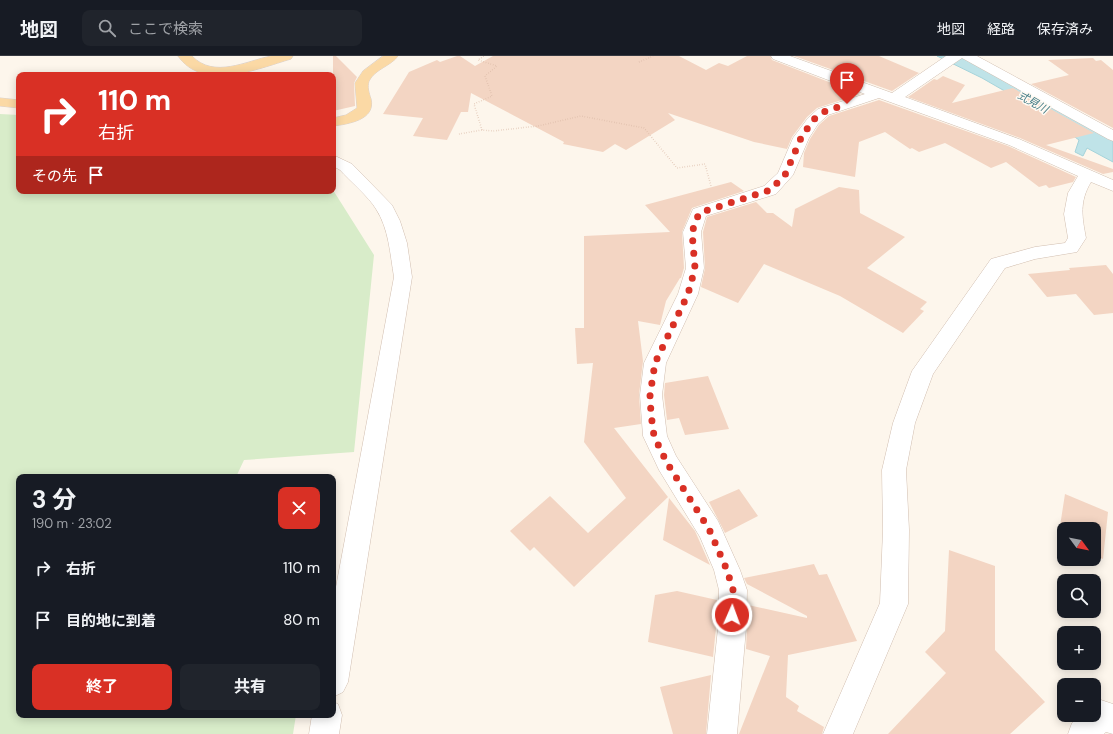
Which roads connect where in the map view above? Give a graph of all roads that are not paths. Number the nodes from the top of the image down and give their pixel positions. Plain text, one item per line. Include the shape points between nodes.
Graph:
1 (185, 56) edge
2 (286, 56) edge
3 (391, 56) edge
4 (778, 56) edge
5 (956, 56) edge
6 (968, 56) edge
7 (886, 96) junction
8 (0, 102) edge
9 (16, 104) edge
10 (336, 121) edge
11 (1113, 136) edge
12 (336, 162) edge
13 (1087, 174) junction
14 (1113, 186) edge
15 (336, 665) edge
16 (327, 718) edge
17 (1113, 719) edge
18 (324, 734) edge
19 (722, 734) edge
20 (838, 734) edge
21 (1083, 734) edge

1 - 2 main road via 192,65 208,72 232,70
3 - 10 main road via 364,76 361,86 364,110 350,119
4 - 7 street
5 - 7 street
6 - 11 street
7 - 13 street via 1014,142
7 - 19 street via 823,112 813,120 801,138 785,175 770,190 699,213 692,232 695,268 688,294 655,363 650,395 654,436 667,463 709,529 733,590
8 - 9 main road
12 - 15 street via 346,167 383,205 398,243 404,277
13 - 14 street
13 - 20 street via 1076,193 1073,214 1076,238 1071,248 1035,253 998,263 923,371 904,423 894,470 894,604
16 - 18 street
17 - 21 street via 1101,715

